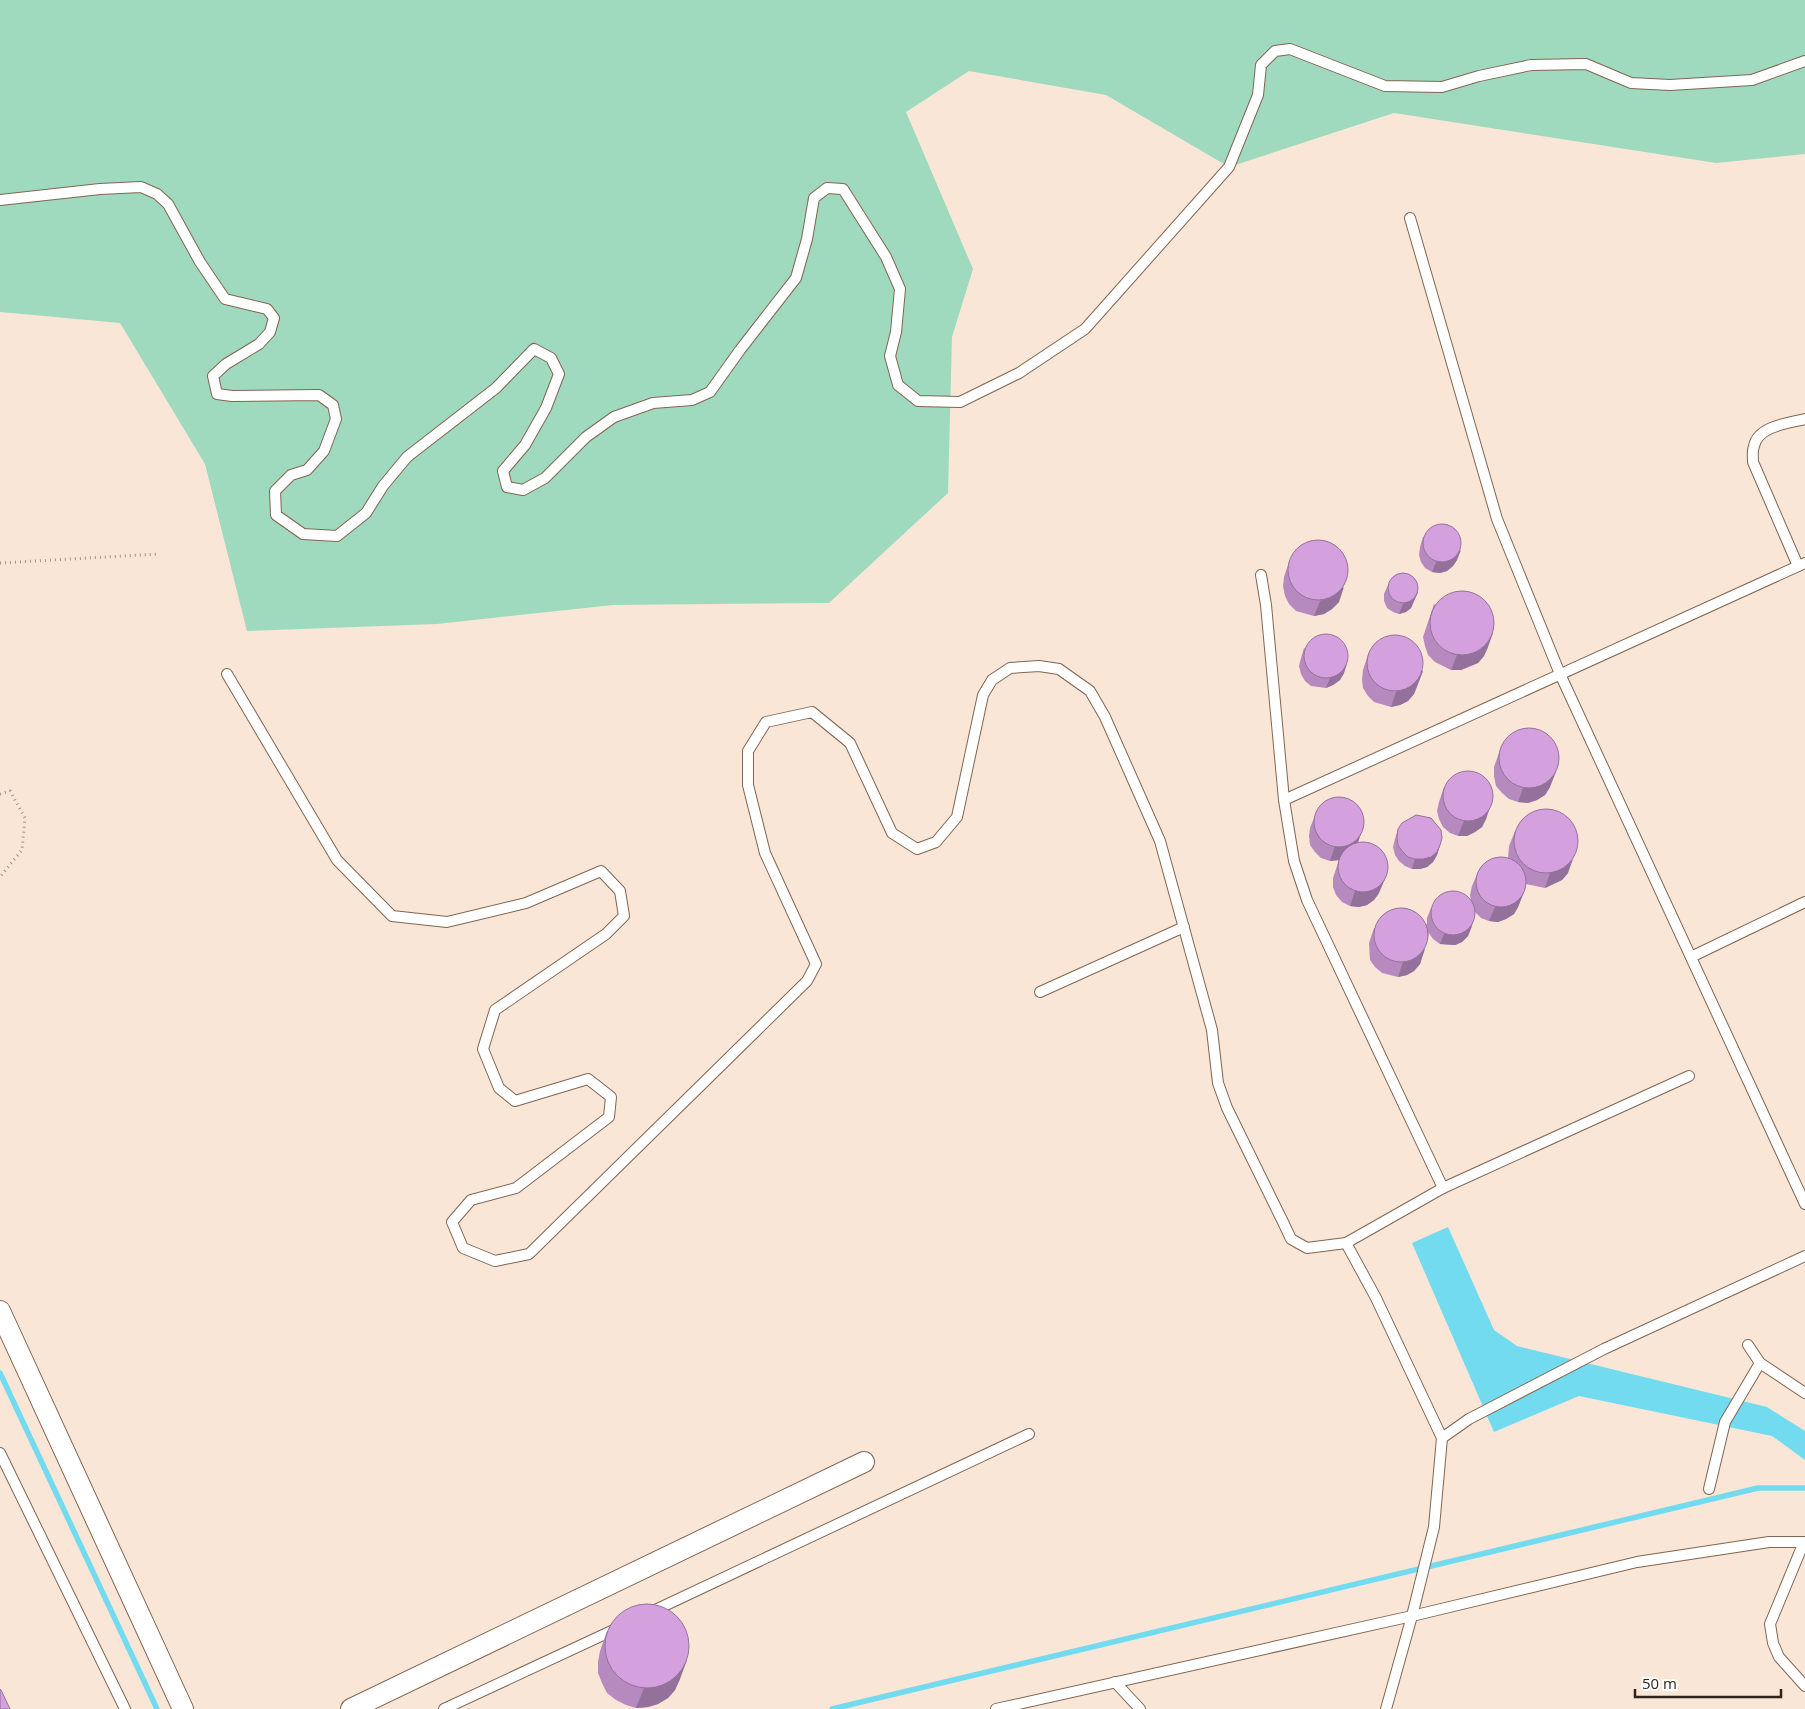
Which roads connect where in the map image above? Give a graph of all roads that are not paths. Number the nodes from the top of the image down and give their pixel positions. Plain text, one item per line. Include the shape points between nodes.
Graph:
1 (1805, 61) edge
2 (0, 200) edge
3 (1410, 218) dead end
4 (1805, 419) edge
5 (1802, 565) edge
6 (1260, 575) dead end
7 (227, 674) dead end
8 (1560, 674) junction
9 (1284, 800) junction
10 (1805, 902) edge
11 (1184, 927) junction
12 (1691, 956) junction
13 (1040, 992) dead end
14 (1689, 1076) dead end
15 (1442, 1188) junction
16 (1805, 1204) edge
17 (1346, 1243) junction
18 (1805, 1256) edge
19 (0, 1311) edge
20 (1748, 1345) dead end
21 (1760, 1363) junction
22 (1805, 1393) edge
23 (1029, 1434) dead end
24 (1442, 1438) junction
25 (0, 1453) edge
26 (864, 1462) dead end
27 (1708, 1489) dead end
28 (1805, 1542) edge
29 (642, 1616) edge
30 (1412, 1616) junction
31 (624, 1624) edge
32 (1115, 1682) junction
33 (1805, 1686) edge
34 (125, 1709) edge
35 (183, 1709) edge
36 (351, 1709) edge
37 (444, 1709) edge
38 (996, 1709) edge
39 (1140, 1709) edge
40 (1386, 1709) edge

1 - 2 lane via 1752,80 1670,85 1631,84 1586,64 1531,64 1442,87 1385,86 1290,49 1275,51 1261,65 1258,95 1229,167 1085,329 1019,372 960,402 918,402 898,385 890,356 900,289 886,258 843,189 828,188 814,198 796,278 710,392 692,400 653,403 614,417 586,437 545,478 523,490 507,487 502,471 525,445 546,408 559,374 551,358 534,349 496,388 406,457 366,513 337,536 303,534 276,515 275,491 291,475 307,470 324,451 336,419 333,405 319,395 218,394 213,376 258,344 270,332 274,318 267,309 225,299 168,204 157,194 141,187
3 - 8 lane via 1497,519
4 - 5 lane via 1762,433 1754,445 1753,462
5 - 8 lane
6 - 9 lane via 1266,605
7 - 11 lane via 337,860 392,916 446,922 526,903 601,871 620,891 624,916 606,934 495,1010 483,1049 500,1088 515,1100 588,1080 611,1097 609,1117 516,1188 470,1200 452,1222 463,1248 495,1261 528,1254 807,981 816,964 765,853 748,785 748,751 766,722 812,712 850,743 892,833 917,849 936,842 957,817 983,695 992,680 1010,668 1039,666 1059,669 1090,691 1105,717 1160,841
8 - 9 lane
8 - 12 lane
9 - 15 lane via 1294,861 1307,900
10 - 12 lane
11 - 13 lane
11 - 17 lane via 1212,1030 1218,1083 1291,1239 1306,1248
12 - 16 lane
14 - 15 lane
15 - 17 lane
17 - 24 lane via 1376,1298
18 - 24 lane via 1604,1349 1469,1419
19 - 35 street
20 - 21 lane
21 - 22 lane
21 - 27 lane via 1725,1422
23 - 29 lane
24 - 30 lane via 1434,1527
25 - 34 lane
26 - 36 street
28 - 30 lane via 1769,1542 1637,1562
28 - 33 lane via 1770,1624 1779,1657
30 - 32 lane
30 - 40 lane
31 - 37 lane
32 - 38 lane
32 - 39 lane

